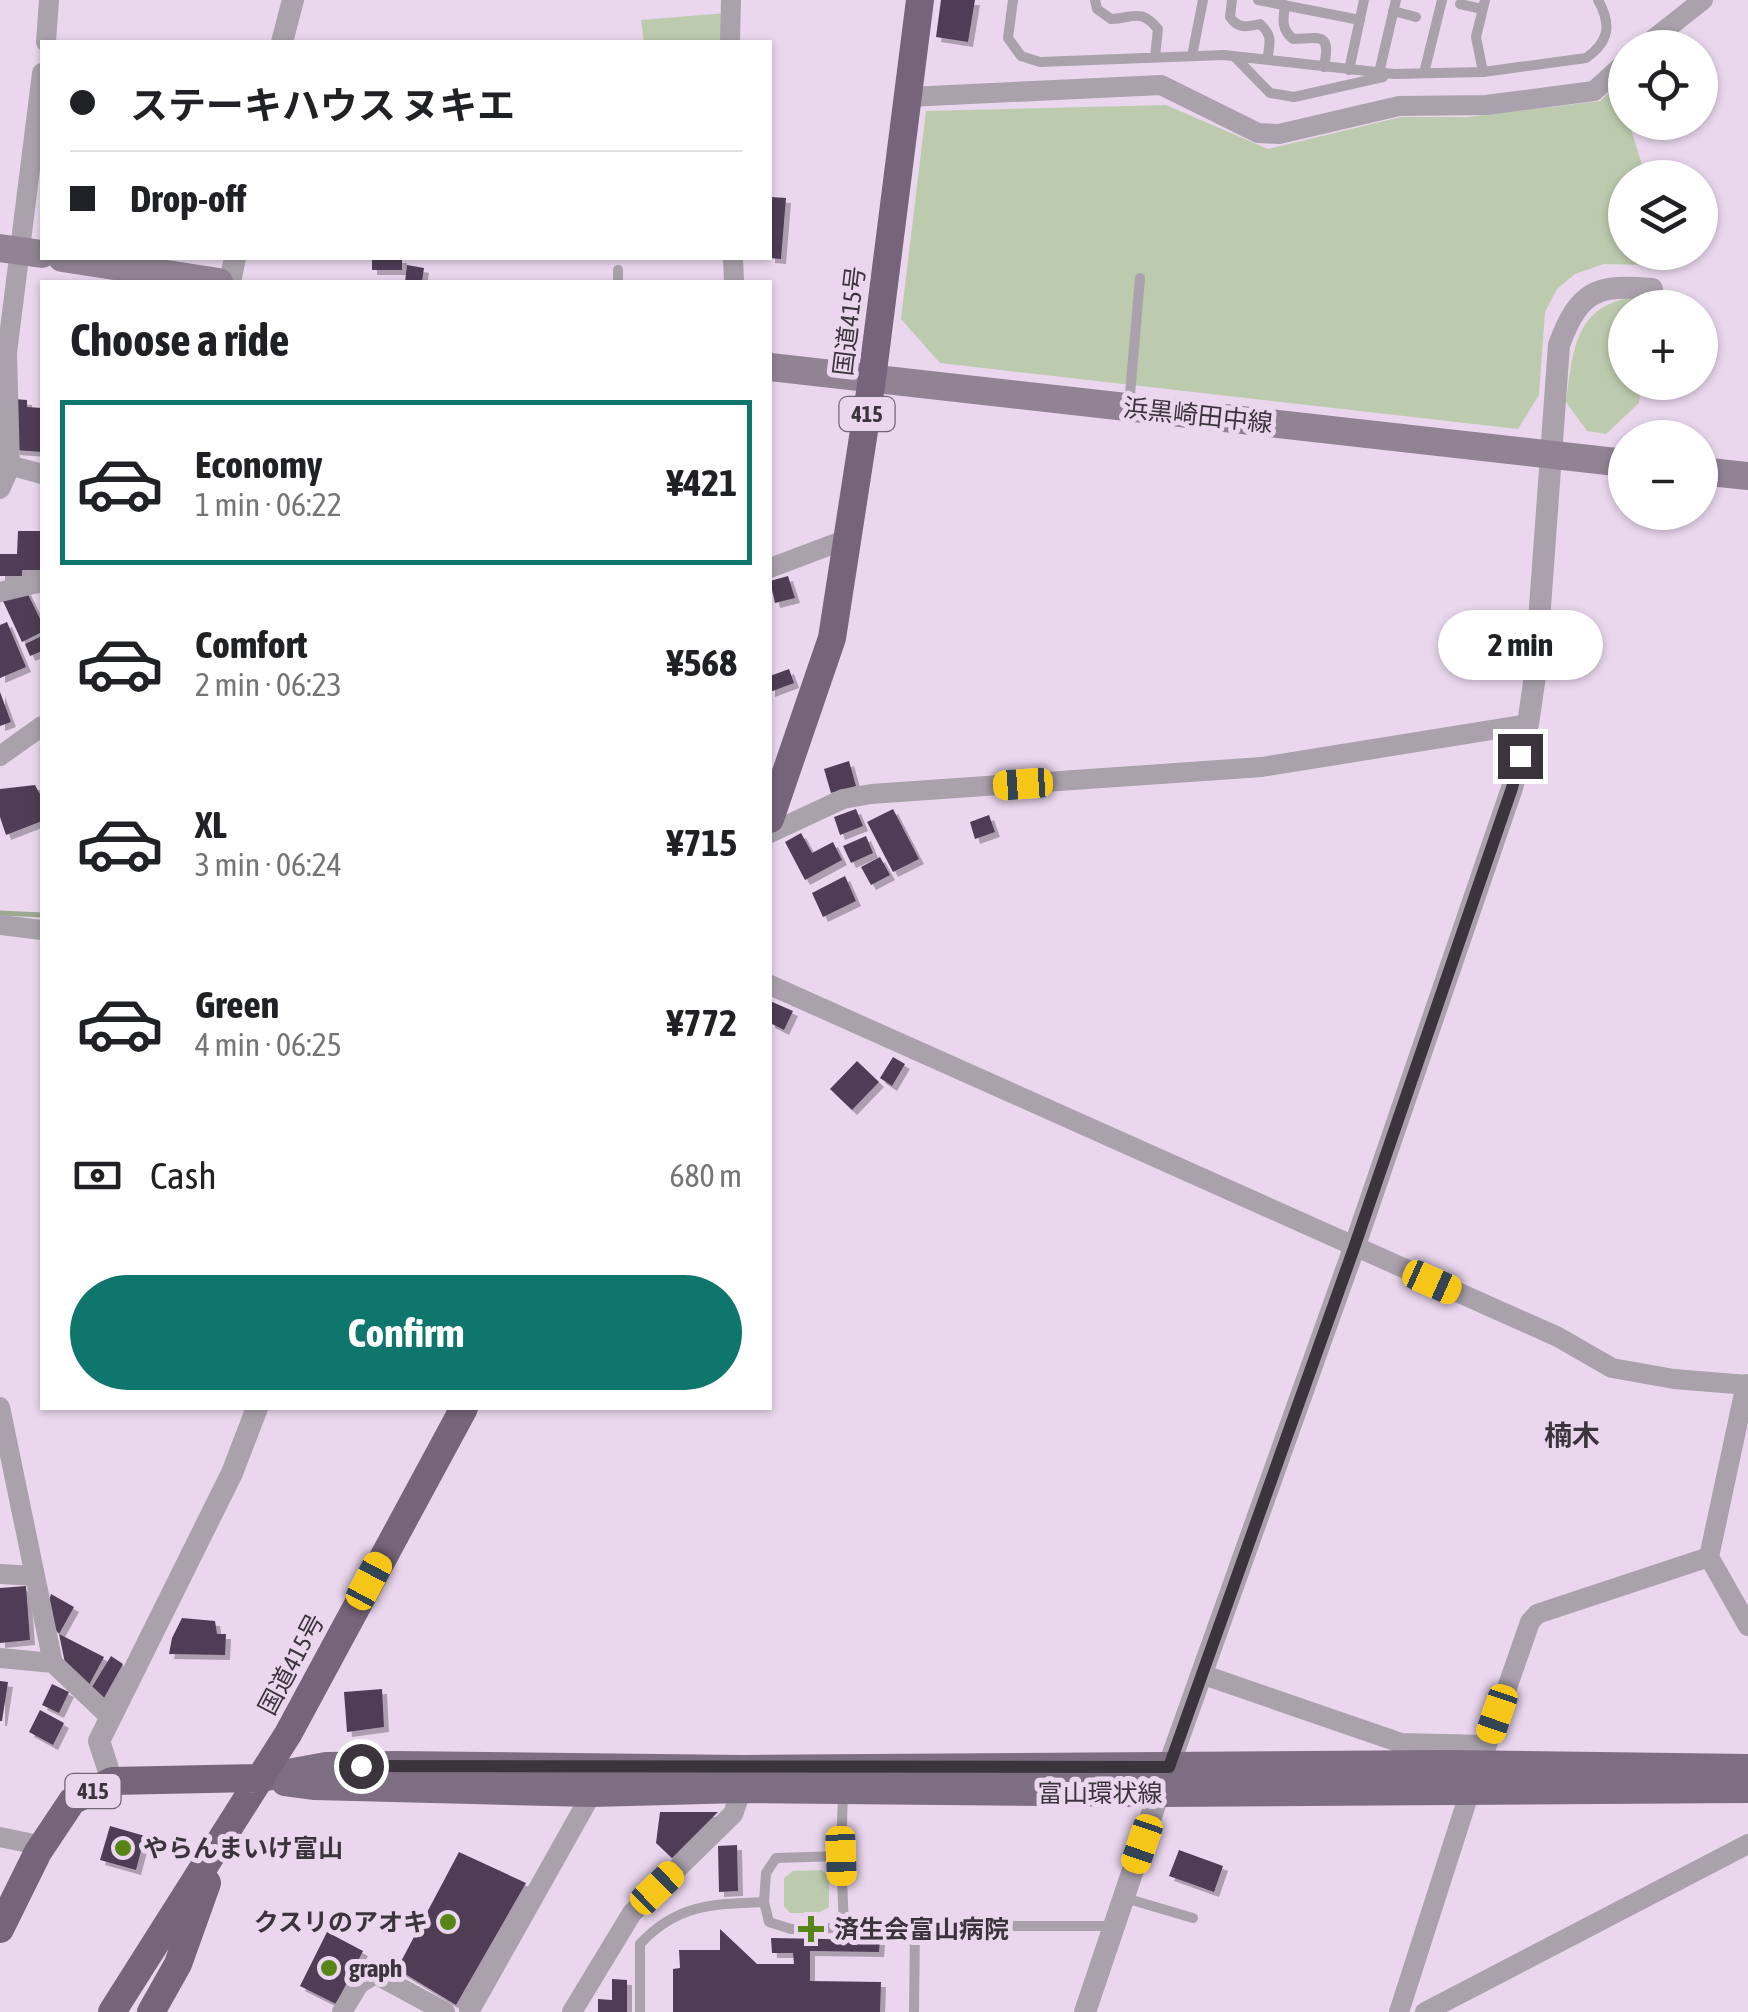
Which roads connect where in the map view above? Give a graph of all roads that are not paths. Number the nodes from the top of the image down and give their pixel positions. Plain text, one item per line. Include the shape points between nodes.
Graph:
1 (48, 0) edge
2 (293, 0) edge
3 (731, 0) edge
4 (920, 0) edge
5 (1012, 0) edge
6 (1096, 0) edge
7 (1203, 0) edge
8 (1232, 0) edge
9 (1261, 0) edge
10 (1364, 0) edge
11 (1442, 0) edge
12 (1598, 0) edge
13 (1703, 0) edge
14 (1290, 4) edge
15 (1460, 4) dead end
16 (1483, 5) edge
17 (1395, 6) edge
18 (1416, 17) dead end
19 (1360, 20) junction
20 (1665, 30) edge
21 (46, 40) edge
22 (283, 40) edge
23 (730, 40) edge
24 (1192, 56) junction
25 (1234, 56) junction
26 (1154, 57) junction
27 (1267, 60) junction
28 (1324, 67) junction
29 (1349, 70) junction
30 (1483, 72) junction
31 (1379, 73) junction
32 (1424, 73) junction
33 (1394, 74) junction
34 (1608, 78) edge
35 (40, 89) edge
36 (908, 97) junction
37 (20, 251) edge
38 (75, 260) edge
39 (618, 270) dead end
40 (1140, 278) dead end
41 (206, 280) edge
42 (618, 280) edge
43 (1652, 289) dead end
44 (772, 368) edge
45 (872, 379) junction
46 (1129, 407) junction
47 (1549, 455) junction
48 (1608, 461) edge
49 (5, 464) edge
50 (40, 473) edge
51 (1718, 473) edge
52 (1748, 476) edge
53 (0, 489) edge
54 (847, 539) junction
55 (772, 567) edge
56 (40, 582) edge
57 (0, 592) edge
58 (1528, 724) junction
59 (40, 727) edge
60 (0, 756) edge
61 (772, 812) edge
62 (772, 815) edge
63 (0, 926) edge
64 (40, 930) edge
65 (772, 985) edge
66 (1354, 1248) junction
67 (1747, 1384) edge
68 (0, 1406) edge
69 (255, 1410) edge
70 (463, 1410) edge
71 (1709, 1557) junction
72 (0, 1574) edge
73 (34, 1576) junction
74 (1738, 1589) edge
75 (1748, 1626) edge
76 (0, 1658) edge
77 (53, 1662) junction
78 (1201, 1674) junction
79 (109, 1716) junction
80 (1479, 1767) junction
81 (1748, 1768) edge
82 (261, 1778) junction
83 (742, 1779) junction
84 (1164, 1780) junction
85 (112, 1782) junction
86 (1748, 1789) edge
87 (844, 1790) junction
88 (592, 1793) junction
89 (0, 1838) edge
90 (222, 1839) junction
91 (1748, 1844) edge
92 (43, 1846) junction
93 (841, 1856) junction
94 (8, 1896) edge
95 (1124, 1898) junction
96 (764, 1902) junction
97 (1193, 1918) dead end
98 (915, 1926) junction
99 (1114, 1926) junction
100 (844, 1928) junction
101 (0, 1929) edge
102 (112, 2012) edge
103 (151, 2012) edge
104 (342, 2012) edge
105 (445, 2012) edge
106 (470, 2012) edge
107 (572, 2012) edge
108 (640, 2012) edge
109 (914, 2012) edge
110 (1085, 2012) edge
111 (1399, 2012) edge
112 (1425, 2012) edge

1 - 21 street
2 - 22 street
3 - 23 street
4 - 36 highway, 国道415号 / 415
5 - 26 lane via 1008,38 1021,56 1040,62
6 - 26 lane via 1111,19 1148,17 1158,28
7 - 24 lane
8 - 27 lane via 1235,24 1260,24 1268,31
9 - 14 lane
10 - 19 lane
11 - 32 lane
12 - 30 lane via 1608,33 1586,58
13 - 20 street
14 - 19 lane
14 - 28 lane via 1285,32 1293,39 1324,40
15 - 16 lane
16 - 30 lane via 1476,37
17 - 18 lane
17 - 31 lane
19 - 29 lane
24 - 25 lane
24 - 26 lane
25 - 27 lane
25 - 33 lane via 1270,93 1294,97
27 - 28 lane
28 - 29 lane
29 - 31 lane
30 - 32 lane
31 - 33 lane
32 - 33 lane
34 - 36 street via 1594,90 1486,105 1399,106 1278,134 1258,133 1161,86
35 - 37 street
36 - 45 highway, 国道415号 / 415
37 - 49 street via 6,353
38 - 41 main road
39 - 42 lane
40 - 46 lane
43 - 47 street via 1620,286 1590,294 1571,312 1560,345
44 - 45 main road, 浜黒崎田中線
45 - 46 main road, 浜黒崎田中線
45 - 54 highway, 国道415号 / 415
46 - 47 main road, 浜黒崎田中線
47 - 48 main road, 浜黒崎田中線
47 - 58 street
49 - 50 street
49 - 53 street
51 - 52 main road
54 - 55 street
54 - 61 highway, 国道415号 / 415 via 832,638
56 - 57 street
58 - 62 street via 1248,768 870,794
58 - 66 street
59 - 60 street
63 - 64 street
65 - 66 street
66 - 67 street via 1558,1337 1612,1368
66 - 78 street
67 - 71 street
68 - 73 street
69 - 79 street via 232,1473
70 - 82 highway, 国道415号
71 - 74 street
71 - 80 street via 1537,1614
72 - 73 street
73 - 77 street
74 - 75 street
76 - 77 street
77 - 79 street
78 - 80 street
78 - 84 street
79 - 85 street via 99,1742
80 - 81 main road, 富山環状線
80 - 84 main road, 富山環状線
80 - 86 main road, 富山環状線
80 - 111 street
82 - 83 main road, 富山環状線 via 326,1766
82 - 85 highway, 415
82 - 88 main road, 富山環状線 via 316,1786
82 - 90 highway, 国道415号
83 - 84 main road, 富山環状線
83 - 87 main road, 富山環状線
83 - 88 main road, 富山環状線
83 - 107 street via 734,1814 632,1913
84 - 87 main road, 富山環状線
84 - 95 street
85 - 92 highway, 415 via 72,1800
87 - 93 lane
88 - 106 street
89 - 92 street
90 - 102 highway, 国道415号
90 - 103 highway, 国道415号 via 178,1964
91 - 112 street
92 - 94 highway, 415
93 - 96 lane via 776,1858 766,1873
93 - 100 lane
94 - 101 highway, 415
95 - 97 lane
95 - 99 street
96 - 100 lane via 769,1922 791,1929
96 - 108 lane via 684,1910 649,1934 640,1944
98 - 99 lane
98 - 100 lane
98 - 109 lane
99 - 110 street
104 - 105 street via 358,1984 375,1974

